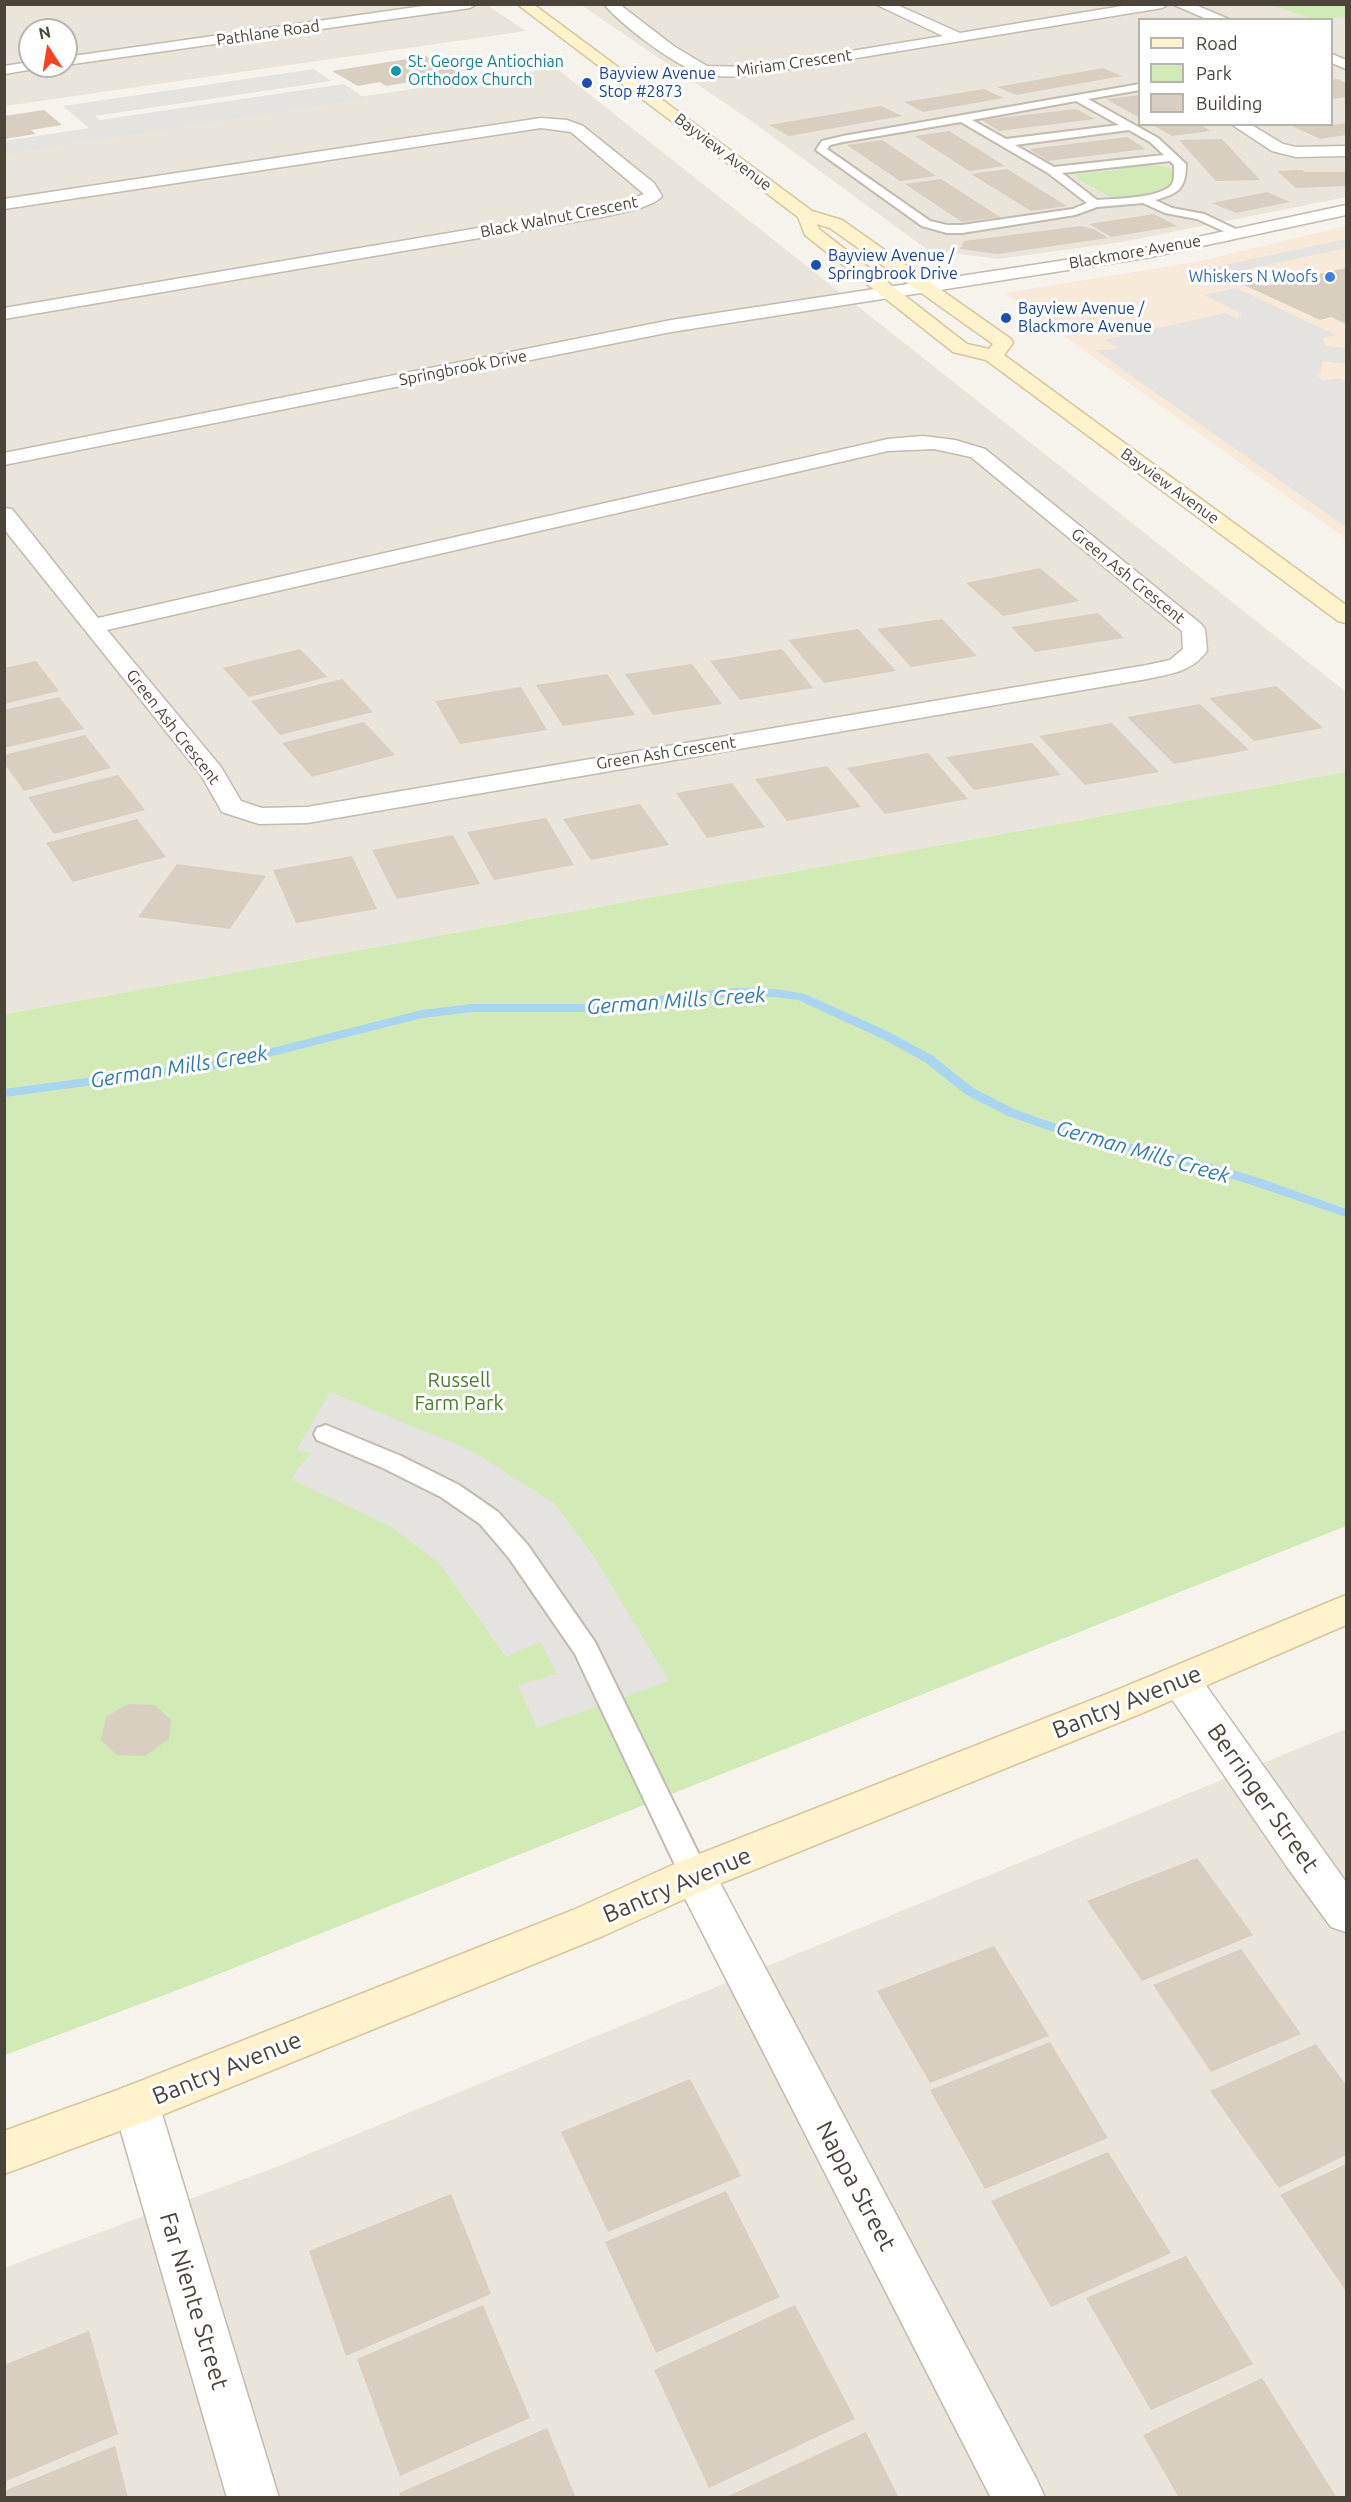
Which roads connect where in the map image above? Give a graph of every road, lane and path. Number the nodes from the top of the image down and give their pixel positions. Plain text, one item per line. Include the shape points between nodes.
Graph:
1 (470, 4) edge
2 (524, 4) edge
3 (611, 4) edge
4 (882, 4) edge
5 (1162, 4) edge
6 (1179, 4) edge
7 (1218, 18) edge
8 (960, 38) junction
9 (78, 59) edge
10 (1138, 87) edge
11 (1078, 98) junction
12 (962, 118) junction
13 (1241, 126) edge
14 (1130, 127) junction
15 (1003, 143) junction
16 (1347, 151) edge
17 (1173, 158) junction
18 (1052, 171) junction
19 (1177, 197) junction
20 (1145, 199) junction
21 (4, 204) edge
22 (1095, 204) junction
23 (1347, 210) edge
24 (806, 214) junction
25 (1200, 216) junction
26 (1236, 233) junction
27 (922, 287) junction
28 (886, 291) junction
29 (4, 314) edge
30 (993, 356) junction
31 (4, 459) edge
32 (4, 514) edge
33 (1341, 609) edge
34 (92, 626) junction
35 (326, 1434) dead end
36 (1347, 1609) edge
37 (1181, 1681) junction
38 (694, 1875) junction
39 (1347, 1914) edge
40 (136, 2104) junction
41 (4, 2153) edge
42 (253, 2498) edge
43 (1019, 2498) edge

1 - 9 street, Pathlane Road
2 - 24 main road, Bayview Avenue
3 - 8 street, Miriam Crescent via 692,65 712,72 753,71
4 - 8 street
5 - 8 street, Miriam Crescent
6 - 7 street
10 - 11 lane
11 - 12 lane
11 - 14 lane
12 - 15 lane
12 - 22 lane via 826,143 821,150 926,224 947,229 1075,212
13 - 16 street via 1278,148 1296,152
14 - 15 lane
14 - 17 lane via 1154,140
15 - 18 lane
17 - 18 lane
17 - 19 lane via 1180,164
18 - 22 lane
19 - 20 lane
19 - 25 lane
20 - 22 lane
20 - 25 lane via 1169,211
21 - 29 street, Black Walnut Crescent via 541,123 577,129 654,196 585,215
23 - 26 street, Blackmore Avenue
24 - 27 main road, Bayview Avenue via 836,224
24 - 28 main road, Bayview Avenue via 811,231
25 - 26 lane
26 - 27 street, Blackmore Avenue via 1151,252
27 - 28 street, Springbrook Drive
27 - 30 main road, Bayview Avenue via 1004,343
28 - 30 main road, Bayview Avenue via 960,348
28 - 31 street, Springbrook Drive via 671,326
30 - 33 main road, Bayview Avenue
32 - 34 street, Green Ash Crescent
34 - 34 street, Green Ash Crescent via 212,772 231,806 259,816 307,815 1147,672 1178,665 1195,651 1193,629 978,453 955,444 923,440
35 - 38 lane via 450,1491 489,1518 518,1551 586,1649
36 - 37 main road, Bantry Avenue
37 - 38 main road, Bantry Avenue
37 - 39 street, Berringer Street
38 - 40 main road, Bantry Avenue via 588,1923
38 - 43 street, Nappa Street
40 - 41 main road, Bantry Avenue
40 - 42 street, Far Niente Street

